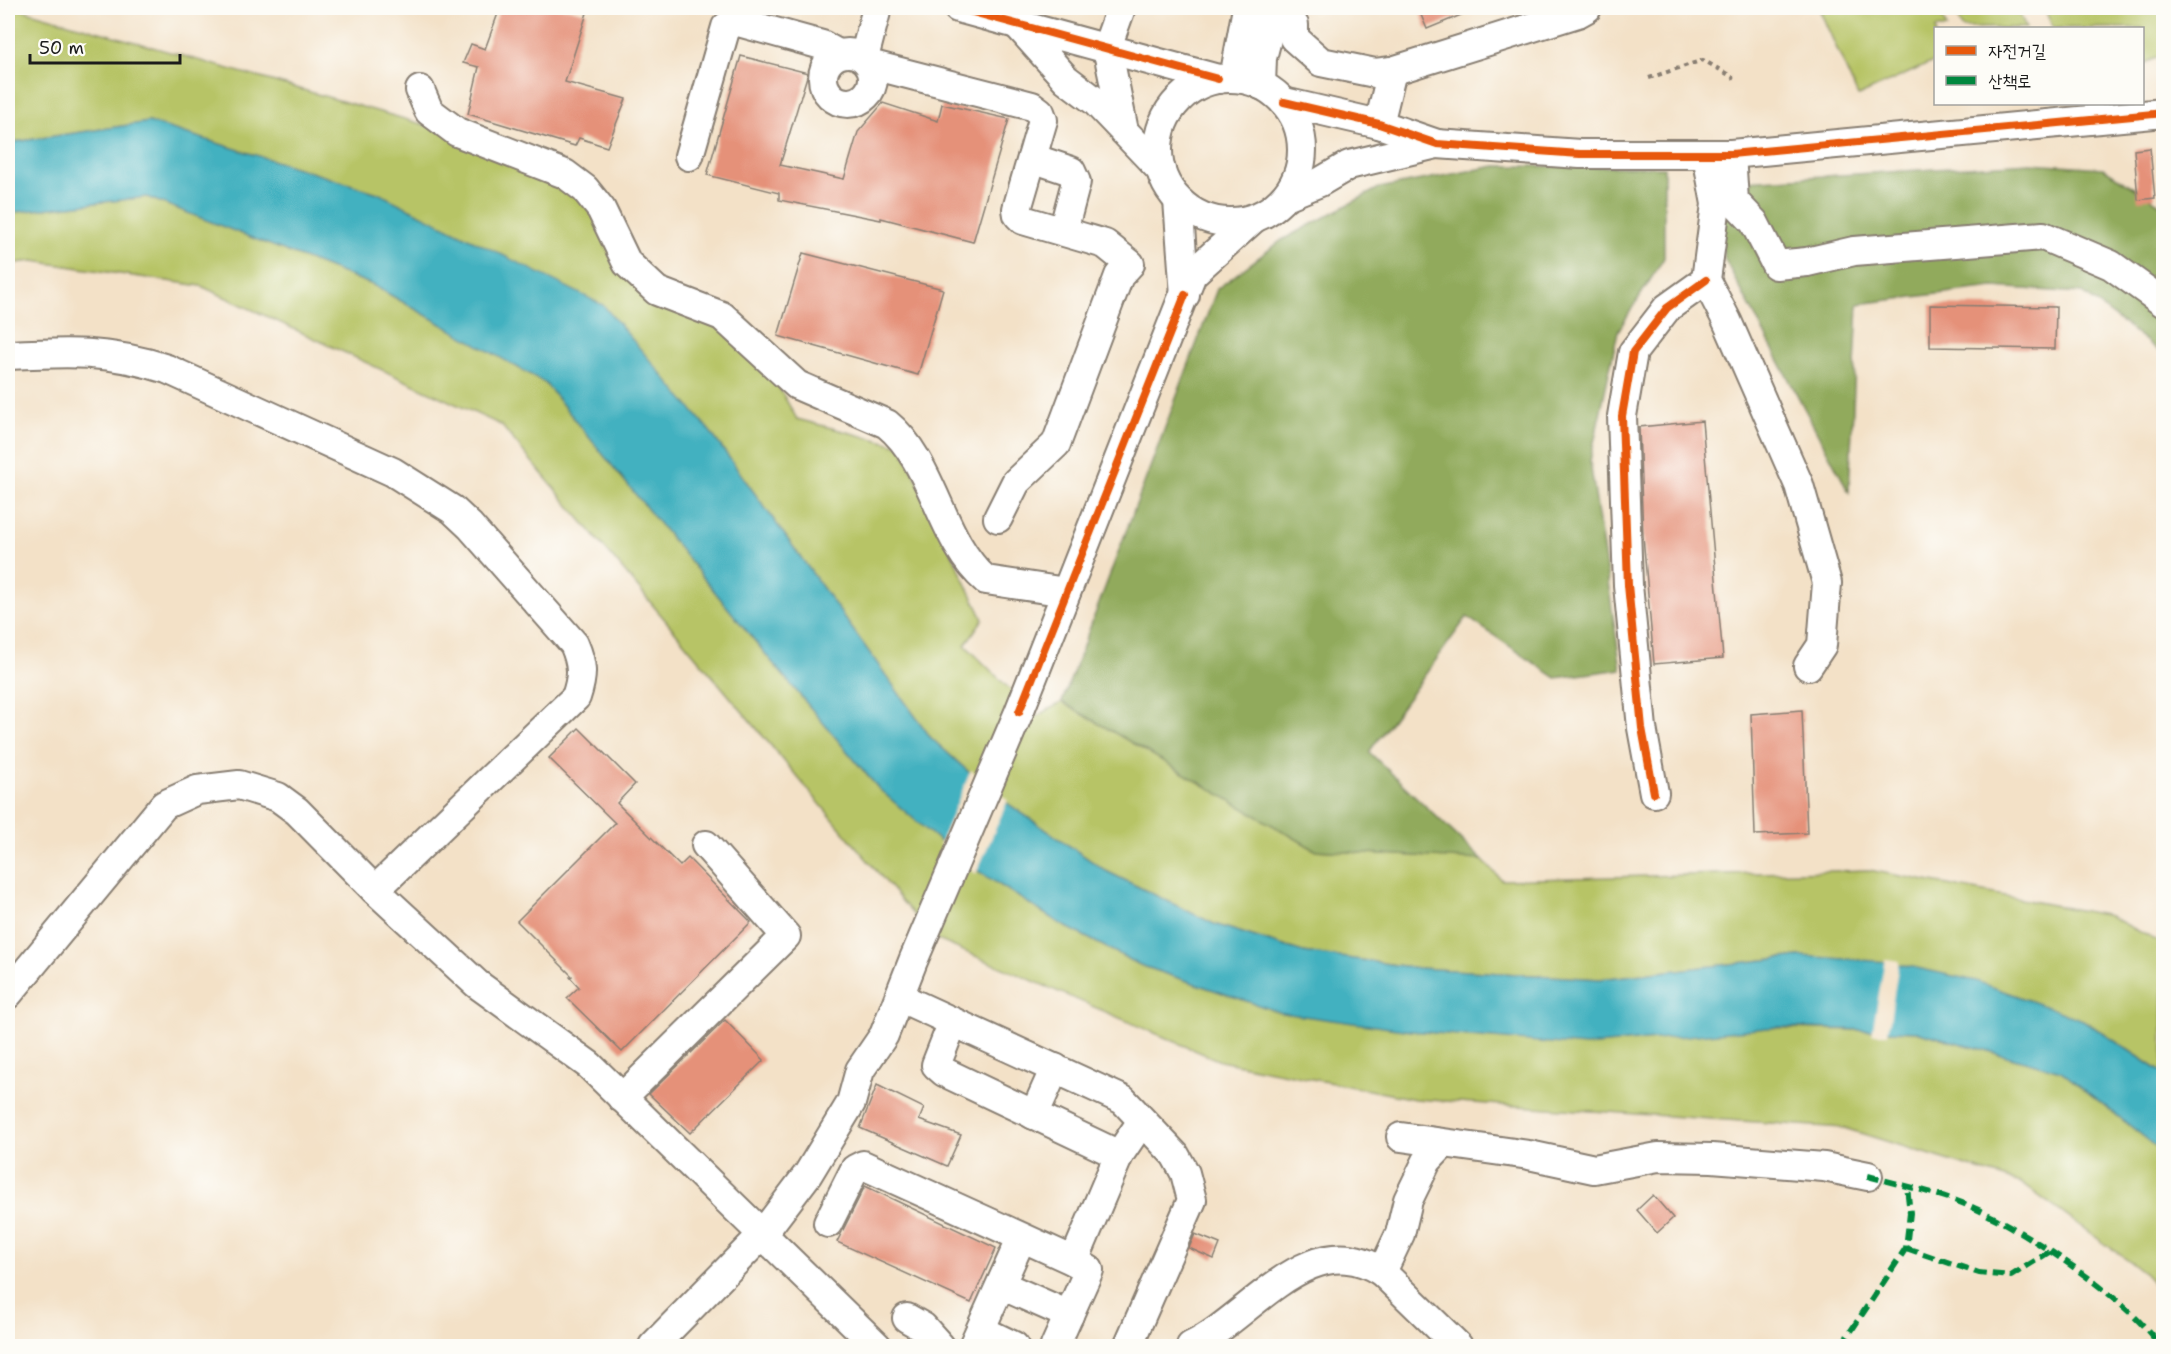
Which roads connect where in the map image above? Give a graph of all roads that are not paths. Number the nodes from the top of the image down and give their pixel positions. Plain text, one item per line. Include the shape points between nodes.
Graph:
1 (877, 8) edge
2 (958, 8) edge
3 (1121, 8) edge
4 (1247, 8) edge
5 (1587, 8) edge
6 (1284, 16) edge
7 (1016, 23) junction
8 (1107, 47) junction
9 (857, 59) junction
10 (1392, 71) junction
11 (1226, 79) junction
12 (1261, 85) junction
13 (420, 90) dead end
14 (1284, 102) junction
15 (2163, 113) edge
16 (1379, 124) junction
17 (1124, 131) junction
18 (1437, 144) junction
19 (1719, 155) junction
20 (689, 156) dead end
21 (1032, 158) junction
22 (1161, 170) junction
23 (1286, 196) junction
24 (1178, 200) junction
25 (1253, 219) junction
26 (1063, 231) junction
27 (1706, 280) junction
28 (1185, 295) junction
29 (2163, 303) edge
30 (8, 355) edge
31 (998, 518) dead end
32 (1066, 592) junction
33 (1808, 666) dead end
34 (1654, 793) dead end
35 (706, 845) dead end
36 (375, 890) junction
37 (8, 994) edge
38 (901, 998) junction
39 (953, 1022) junction
40 (1055, 1068) junction
41 (622, 1098) junction
42 (1034, 1115) junction
43 (1142, 1121) junction
44 (1401, 1137) dead end
45 (1443, 1144) junction
46 (1119, 1155) junction
47 (1868, 1176) dead end
48 (828, 1223) dead end
49 (761, 1236) junction
50 (1021, 1239) junction
51 (1074, 1261) junction
52 (1382, 1272) junction
53 (1001, 1284) junction
54 (1069, 1315) junction
55 (907, 1318) dead end
56 (977, 1338) edge
57 (653, 1347) edge
58 (877, 1347) edge
59 (940, 1347) edge
60 (1014, 1347) edge
61 (1055, 1347) edge
62 (1128, 1347) edge
63 (1191, 1347) edge
64 (1458, 1347) edge

1 - 9 street
2 - 7 street
3 - 8 street
4 - 11 street
5 - 10 street
6 - 10 street via 1294,38 1322,62 1375,73
6 - 12 street via 1262,58
7 - 8 street
7 - 17 street via 1066,79
8 - 11 street
8 - 17 street
9 - 20 street via 822,45 735,21 730,23
9 - 21 street via 1032,106 1043,120
10 - 16 street
11 - 12 street
11 - 22 street via 1190,90 1169,112 1159,140
12 - 14 street
13 - 32 street via 429,111 457,132 565,174 585,189 601,209 627,263 657,291 722,316 797,385 887,424 909,448 961,549 986,580
14 - 16 street
14 - 23 street via 1296,119 1302,138 1299,169
15 - 19 street
16 - 18 street
17 - 22 street
18 - 19 street via 1580,154
18 - 23 street via 1349,165
19 - 27 street
19 - 29 street via 1734,201 1754,222 1776,265 1854,251 2043,236 2111,266
21 - 26 street via 1075,175
21 - 26 street via 1018,215 1023,220
22 - 24 street
23 - 25 street
24 - 25 street via 1194,213 1213,220
24 - 28 street
25 - 28 street via 1192,274
26 - 31 street via 1106,244 1130,264 1119,276 1056,444 1016,482
27 - 33 street via 1798,485 1827,583 1822,645
27 - 34 street via 1667,308 1633,352 1622,416 1628,585 1642,728
28 - 32 street
30 - 36 street via 109,353 139,360 167,369 393,472 471,526 574,644 583,675 576,698
32 - 38 street
35 - 41 street via 786,936
36 - 37 street via 297,811 278,797 239,785 197,790 164,805 149,820
36 - 41 street via 477,984 589,1065
38 - 39 street
38 - 49 street via 884,1035 861,1070 851,1104 808,1174
39 - 40 street
39 - 42 street via 936,1065
40 - 42 street
40 - 43 street via 1123,1100
41 - 49 street
42 - 46 street
43 - 46 street
43 - 62 street via 1175,1155 1192,1200
44 - 45 street
45 - 47 street via 1594,1168 1658,1157 1712,1158 1824,1167
45 - 52 street via 1427,1161 1407,1200 1400,1234
46 - 51 street
48 - 50 street via 855,1169 863,1165
49 - 57 street
49 - 58 street
50 - 51 street
50 - 53 street
51 - 54 street via 1089,1270
52 - 63 street via 1367,1262 1346,1258 1314,1263 1275,1286 1214,1335
52 - 64 street
53 - 54 street
53 - 56 street
54 - 61 street
55 - 59 street via 923,1327
56 - 60 street

